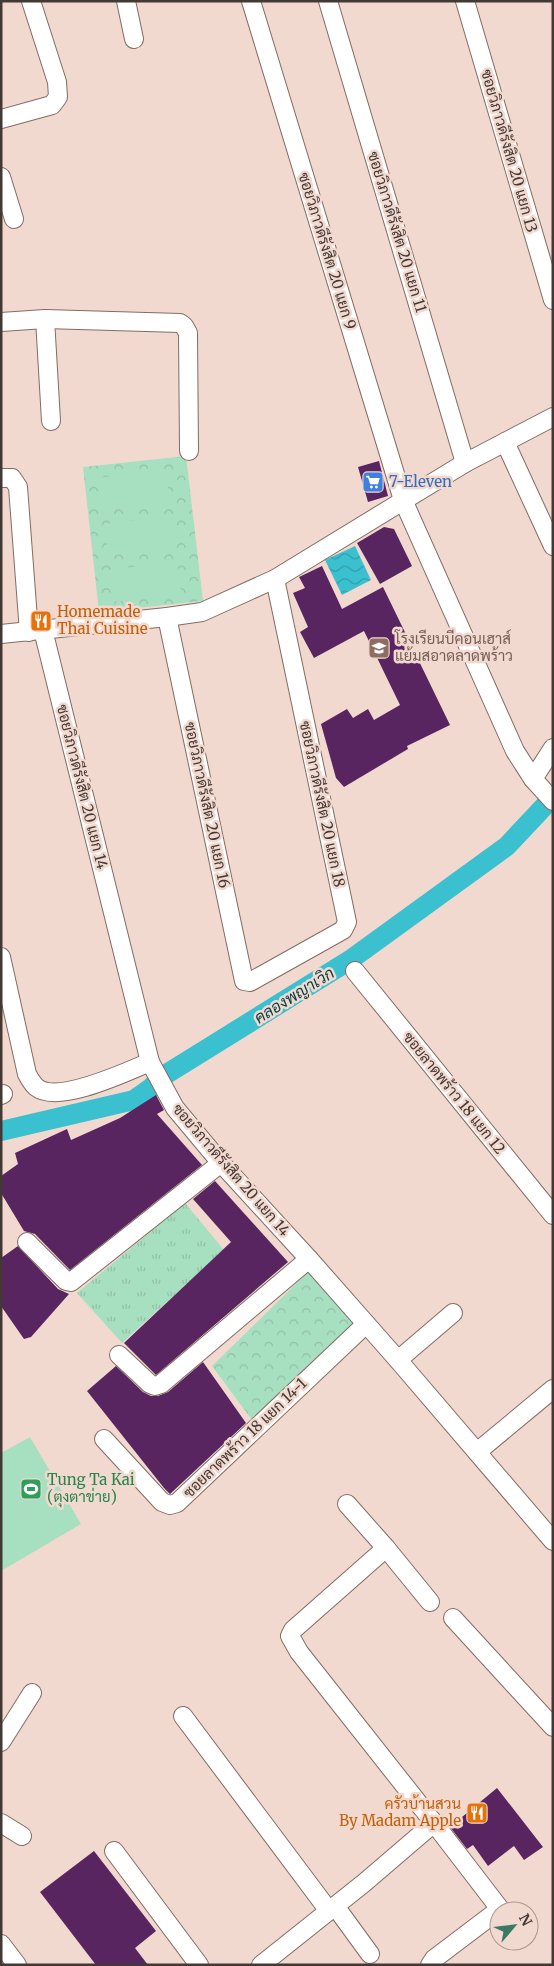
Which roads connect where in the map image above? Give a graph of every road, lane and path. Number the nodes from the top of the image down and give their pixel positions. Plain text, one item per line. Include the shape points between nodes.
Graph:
1 (32, 1) edge
2 (126, 1) edge
3 (251, 1) edge
4 (328, 1) edge
5 (465, 1) edge
6 (134, 40) dead end
7 (1, 119) edge
8 (1, 178) edge
9 (14, 219) dead end
10 (553, 300) edge
11 (45, 319) junction
12 (1, 322) edge
13 (553, 417) edge
14 (51, 421) dead end
15 (505, 442) junction
16 (189, 451) dead end
17 (465, 463) junction
18 (1, 478) edge
19 (404, 500) junction
20 (553, 546) edge
21 (275, 579) junction
22 (167, 617) junction
23 (36, 631) junction
24 (1, 634) edge
25 (553, 748) edge
26 (533, 779) junction
27 (553, 801) edge
28 (1, 957) edge
29 (355, 971) dead end
30 (256, 980) joint
31 (150, 1062) junction
32 (221, 1163) junction
33 (553, 1215) edge
34 (26, 1242) dead end
35 (309, 1259) junction
36 (452, 1313) dead end
37 (366, 1324) junction
38 (119, 1355) dead end
39 (398, 1360) junction
40 (553, 1389) edge
41 (104, 1439) dead end
42 (477, 1452) junction
43 (347, 1504) dead end
44 (553, 1541) edge
45 (386, 1548) junction
46 (430, 1602) dead end
47 (453, 1618) dead end
48 (32, 1693) dead end
49 (183, 1716) dead end
50 (550, 1718) edge
51 (1, 1742) edge
52 (1, 1823) edge
53 (434, 1823) junction
54 (22, 1836) dead end
55 (114, 1851) dead end
56 (332, 1909) junction
57 (1, 1944) edge
58 (370, 1954) dead end
59 (17, 1965) edge
60 (199, 1965) edge
61 (261, 1965) edge
62 (430, 1965) edge

1 - 7 street via 57,82 58,97 52,104
2 - 6 street
3 - 19 street, ซอยวิภาวดีรังสิต 20 แยก 9
4 - 17 street, ซอยวิภาวดีรังสิต 20 แยก 11
5 - 10 street, ซอยวิภาวดีรังสิต 20 แยก 13
8 - 9 street
11 - 12 street
11 - 14 street
11 - 16 street via 174,322 184,326 188,333
13 - 15 street
15 - 17 street
15 - 20 street
17 - 19 street
18 - 23 street, ซอยวิภาวดีรังสิต 20 แยก 14 via 12,478 18,487
19 - 21 street
19 - 26 street, ซอยวิภาวดีรังสิต 20 แยก 9 via 515,751
21 - 22 street via 202,612
21 - 30 street, ซอยวิภาวดีรังสิต 20 แยก 18 via 347,922 343,930
22 - 23 street
22 - 30 street, ซอยวิภาวดีรังสิต 20 แยก 16 via 244,980
23 - 24 street
23 - 31 street, ซอยวิภาวดีรังสิต 20 แยก 14
25 - 26 street
26 - 27 street, ซอยวิภาวดีรังสิต 20 แยก 9
28 - 31 street via 27,1074 36,1088 52,1092 72,1091
29 - 33 street, ซอยลาดพร้าว 18 แยก 12
31 - 32 street, ซอยวิภาวดีรังสิต 20 แยก 14 via 175,1108
32 - 34 street via 71,1282 66,1282
32 - 35 street, ซอยวิภาวดีรังสิต 20 แยก 14
35 - 37 street, ซอยวิภาวดีรังสิต 20 แยก 14
35 - 38 street via 161,1384 150,1384
36 - 39 street
37 - 39 street, ซอยวิภาวดีรังสิต 20 แยก 14
37 - 41 street, ซอยลาดพร้าว 18 แยก 14-1 via 177,1503 162,1502
39 - 42 street, ซอยวิภาวดีรังสิต 20 แยก 14
40 - 42 street
42 - 44 street, ซอยวิภาวดีรังสิต 20 แยก 14
43 - 45 street
45 - 46 street
45 - 53 street via 290,1636 299,1652
47 - 50 street
48 - 51 street
49 - 56 street
52 - 54 street
53 - 56 street
53 - 62 street via 500,1909
55 - 60 street
56 - 58 street
56 - 61 street
57 - 59 street

